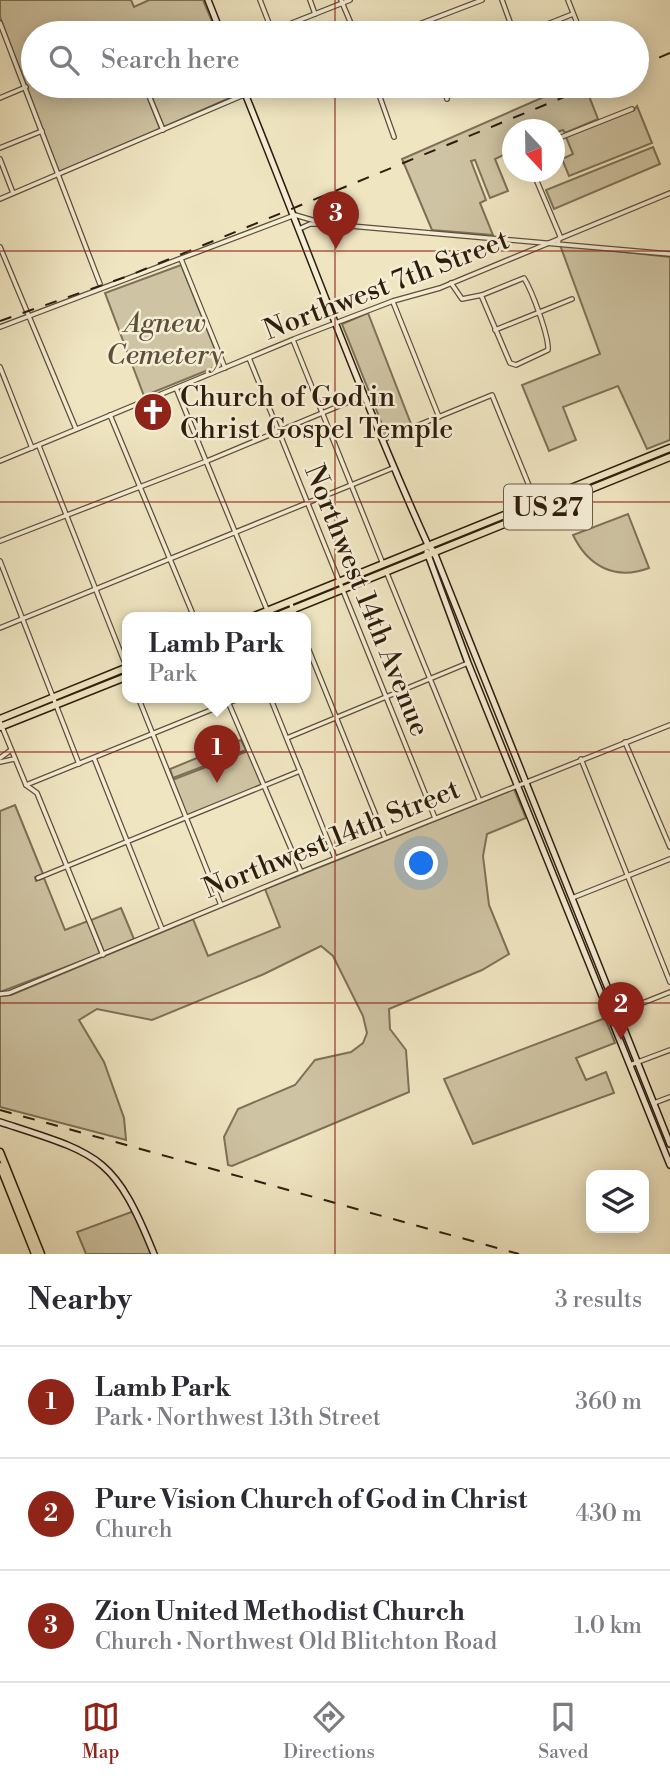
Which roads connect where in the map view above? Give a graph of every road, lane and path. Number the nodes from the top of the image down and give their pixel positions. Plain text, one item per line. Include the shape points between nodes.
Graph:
1 (208, 0) edge
2 (260, 0) edge
3 (310, 0) edge
4 (351, 0) edge
5 (466, 0) edge
6 (482, 0) edge
7 (502, 0) edge
8 (568, 0) edge
9 (342, 2) edge
10 (468, 5) junction
11 (315, 14) junction
12 (573, 14) junction
13 (216, 21) edge
14 (267, 21) edge
15 (298, 21) edge
16 (350, 21) edge
17 (426, 21) edge
18 (510, 21) edge
19 (555, 21) edge
20 (576, 21) edge
21 (0, 23) edge
22 (21, 75) edge
23 (21, 89) edge
24 (0, 98) edge
25 (30, 98) edge
26 (150, 98) edge
27 (235, 98) edge
28 (248, 98) edge
29 (380, 98) edge
30 (632, 108) dead end
31 (163, 130) junction
32 (42, 131) junction
33 (565, 136) edge
34 (394, 137) dead end
35 (0, 148) edge
36 (0, 159) edge
37 (57, 176) junction
38 (537, 182) edge
39 (13, 193) junction
40 (670, 193) edge
41 (0, 199) edge
42 (295, 215) junction
43 (328, 224) junction
44 (299, 229) junction
45 (559, 236) junction
46 (544, 243) junction
47 (558, 243) junction
48 (0, 247) edge
49 (670, 254) edge
50 (181, 259) junction
51 (451, 283) junction
52 (100, 284) dead end
53 (481, 295) junction
54 (572, 299) dead end
55 (393, 302) junction
56 (538, 312) junction
57 (31, 317) junction
58 (334, 324) junction
59 (0, 327) edge
60 (495, 330) junction
61 (293, 340) junction
62 (249, 358) junction
63 (0, 367) edge
64 (225, 368) junction
65 (1, 374) edge
66 (176, 388) junction
67 (363, 396) junction
68 (322, 412) junction
69 (110, 415) junction
70 (439, 416) junction
71 (76, 429) junction
72 (278, 430) junction
73 (382, 441) junction
74 (39, 446) junction
75 (32, 448) junction
76 (670, 448) edge
77 (647, 457) junction
78 (670, 457) edge
79 (0, 461) edge
80 (207, 461) junction
81 (650, 465) junction
82 (393, 468) junction
83 (352, 485) junction
84 (142, 487) junction
85 (536, 502) junction
86 (308, 503) junction
87 (539, 510) junction
88 (68, 517) junction
89 (236, 533) junction
90 (0, 541) edge
91 (428, 545) junction
92 (434, 552) junction
93 (426, 556) junction
94 (170, 559) junction
95 (0, 561) edge
96 (385, 568) junction
97 (340, 585) junction
98 (96, 588) junction
99 (290, 602) junction
100 (192, 612) edge
101 (270, 612) edge
102 (275, 612) edge
103 (294, 612) edge
104 (296, 612) edge
105 (23, 619) junction
106 (0, 628) edge
107 (311, 655) edge
108 (122, 657) edge
109 (468, 663) junction
110 (122, 672) edge
111 (431, 680) junction
112 (386, 698) junction
113 (55, 701) junction
114 (140, 703) edge
115 (228, 703) joint
116 (272, 703) edge
117 (337, 718) junction
118 (0, 724) edge
119 (670, 725) edge
120 (153, 734) junction
121 (287, 738) junction
122 (625, 743) junction
123 (11, 750) junction
124 (94, 758) junction
125 (581, 759) junction
126 (0, 760) edge
127 (15, 760) junction
128 (79, 764) junction
129 (300, 771) junction
130 (524, 782) junction
131 (26, 785) junction
132 (517, 785) junction
133 (263, 786) junction
134 (479, 800) junction
135 (187, 818) junction
136 (435, 818) junction
137 (385, 838) junction
138 (128, 843) junction
139 (670, 847) edge
140 (335, 858) junction
141 (670, 859) edge
142 (69, 866) junction
143 (301, 872) junction
144 (627, 876) junction
145 (38, 878) dead end
146 (570, 898) junction
147 (221, 905) junction
148 (163, 929) junction
149 (103, 955) junction
150 (670, 982) edge
151 (670, 992) edge
152 (0, 994) edge
153 (617, 1013) junction
154 (610, 1016) junction
155 (670, 1050) edge
156 (637, 1063) junction
157 (630, 1066) junction
158 (670, 1097) edge
159 (654, 1103) junction
160 (0, 1122) edge
161 (670, 1144) edge
162 (0, 1152) edge
163 (670, 1165) edge
164 (0, 1166) edge
165 (35, 1254) edge
166 (41, 1254) edge
167 (154, 1254) edge

1 - 13 main road
2 - 14 street
3 - 11 street
4 - 9 street
5 - 10 street
6 - 10 street
7 - 18 street
8 - 12 street
9 - 11 street
9 - 16 street
10 - 17 street
11 - 15 street
12 - 19 street
12 - 20 street
21 - 22 street
23 - 24 street
25 - 32 street
26 - 31 street
27 - 31 street
28 - 42 main road
29 - 34 street
30 - 33 street
31 - 37 street
32 - 35 street
32 - 37 street
36 - 39 street
37 - 39 street
37 - 52 street
38 - 45 street
39 - 41 street
40 - 45 street, Northwest 7th Street
42 - 43 street
42 - 44 main road
42 - 50 street
43 - 44 street
43 - 46 street
44 - 58 main road
45 - 46 street, Northwest 7th Street
45 - 47 street
46 - 47 street
46 - 51 street, Northwest 7th Street
47 - 49 street
48 - 57 street
50 - 57 street
50 - 64 street
51 - 53 street via 461,299
51 - 55 street, Northwest 7th Street
53 - 56 street via 524,278
53 - 60 street
54 - 56 street
55 - 58 street, Northwest 7th Street
55 - 70 street
56 - 60 street
56 - 60 street via 550,346 545,354 510,363
57 - 59 street
57 - 71 street
58 - 61 street, Northwest 7th Street
58 - 67 main road
61 - 62 street, Northwest 7th Street
61 - 68 street
62 - 64 street, Northwest 7th Street
62 - 72 street, Northwest 14th Avenue
63 - 65 street
64 - 66 street, Northwest 7th Street
65 - 75 street
66 - 69 street, Northwest 7th Street
66 - 80 street
67 - 68 street
67 - 73 main road
68 - 72 street
68 - 83 street
69 - 71 street, Northwest 7th Street
69 - 84 street
70 - 73 street
70 - 85 street via 492,395
71 - 74 street, Northwest 7th Street
72 - 80 street
72 - 86 street, Northwest 14th Avenue
73 - 82 main road
74 - 75 street, Northwest 7th Street
74 - 88 street
75 - 79 street, Northwest 7th Street
76 - 77 highway, US 27
77 - 81 highway
77 - 85 highway, US 27
78 - 81 highway, US 27
80 - 84 street
80 - 89 street
81 - 87 highway, US 27
82 - 83 street
82 - 91 main road
83 - 86 street
83 - 96 street
84 - 88 street
84 - 94 street
85 - 87 street
85 - 91 highway, US 27
86 - 89 street
86 - 97 street, Northwest 14th Avenue
87 - 92 highway, US 27
88 - 90 street
88 - 98 street
89 - 94 street
89 - 101 street
91 - 92 main road
91 - 93 main road
91 - 96 highway, US 27
92 - 93 highway, US 27
92 - 130 main road
93 - 96 highway, US 27
93 - 109 main road
94 - 98 street
94 - 100 street
95 - 105 street
96 - 97 highway, US 27
96 - 111 street
97 - 99 highway, US 27
97 - 104 highway, US 27
97 - 112 street, Northwest 14th Avenue
98 - 105 street
98 - 108 street
99 - 102 highway, US 27
99 - 103 street
105 - 106 street
105 - 113 street
107 - 117 street
109 - 111 street
109 - 132 main road
110 - 113 highway
111 - 112 street
111 - 134 street
112 - 117 street
112 - 136 street, Northwest 14th Avenue
113 - 118 highway
113 - 128 street
114 - 120 street
115 - 120 street
115 - 133 street
116 - 121 street
117 - 121 street
117 - 137 street
118 - 123 street
119 - 122 street, Northwest 14th Street
120 - 124 street
120 - 135 street
121 - 129 street
122 - 125 street, Northwest 14th Street
122 - 139 street
123 - 126 street
123 - 127 street
124 - 128 street
124 - 138 street
125 - 130 street, Northwest 14th Street
125 - 144 street
126 - 127 street
127 - 131 street
128 - 131 street
129 - 133 street
129 - 140 street
130 - 132 street, Northwest 14th Street
130 - 146 main road
131 - 142 street via 37,793
132 - 134 street, Northwest 14th Street
132 - 154 main road
133 - 135 street
133 - 143 street
134 - 136 street, Northwest 14th Street
135 - 138 street
135 - 147 street
136 - 137 street, Northwest 14th Street
137 - 140 street, Northwest 14th Street
138 - 142 street
138 - 148 street
140 - 143 street, Northwest 14th Street
141 - 144 street
142 - 145 street
142 - 149 street
143 - 147 street, Northwest 14th Street
144 - 146 street
144 - 150 street
146 - 153 main road
147 - 148 street, Northwest 14th Street
148 - 149 street, Northwest 14th Street
149 - 152 street, Northwest 14th Street
151 - 153 street
153 - 154 street
153 - 156 main road
154 - 157 main road
155 - 156 street
156 - 157 street
156 - 159 main road
157 - 163 main road
158 - 159 street
159 - 161 main road
160 - 167 main road via 96,1158 124,1188
162 - 166 highway
164 - 165 highway

